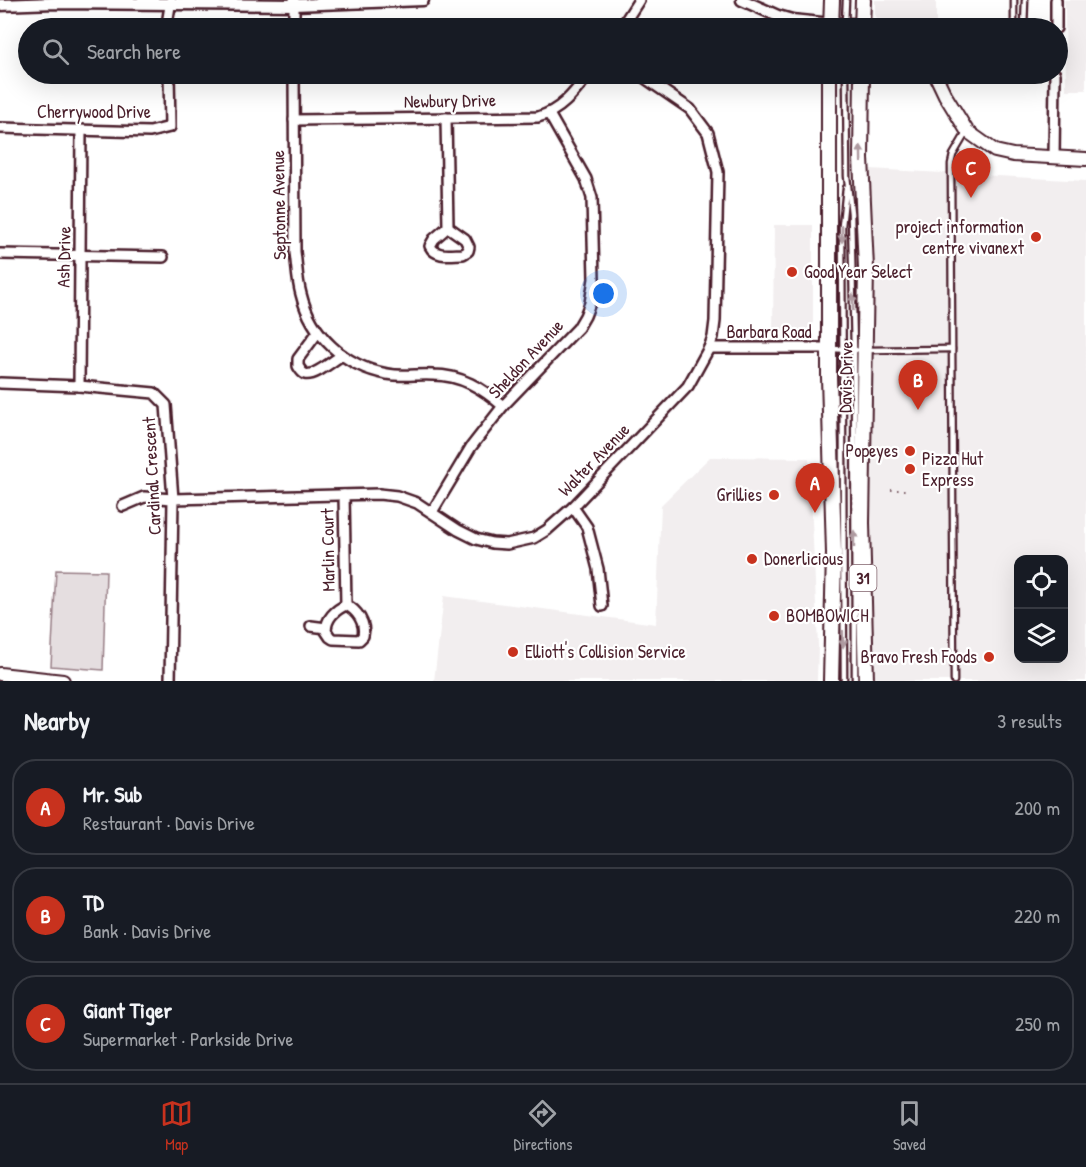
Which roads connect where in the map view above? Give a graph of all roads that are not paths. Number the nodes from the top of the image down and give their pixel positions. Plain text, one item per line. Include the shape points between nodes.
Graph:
1 (423, 0) edge
2 (639, 0) edge
3 (742, 0) edge
4 (832, 0) edge
5 (846, 0) edge
6 (863, 0) edge
7 (1014, 0) edge
8 (1025, 0) edge
9 (1056, 0) edge
10 (170, 2) edge
11 (294, 3) edge
12 (0, 5) edge
13 (169, 18) edge
14 (627, 18) edge
15 (785, 18) edge
16 (836, 18) edge
17 (840, 18) edge
18 (862, 18) edge
19 (1014, 18) edge
20 (1024, 18) edge
21 (1056, 18) edge
22 (169, 84) edge
23 (294, 84) edge
24 (581, 84) edge
25 (654, 84) edge
26 (829, 84) edge
27 (846, 84) edge
28 (862, 84) edge
29 (940, 84) edge
30 (1055, 84) edge
31 (549, 114) junction
32 (446, 118) junction
33 (294, 120) junction
34 (0, 128) edge
35 (81, 130) junction
36 (967, 131) junction
37 (1054, 158) junction
38 (1086, 159) edge
39 (847, 176) junction
40 (448, 227) junction
41 (430, 246) junction
42 (420, 247) dead end
43 (0, 254) edge
44 (81, 256) junction
45 (164, 258) dead end
46 (318, 332) junction
47 (709, 348) junction
48 (836, 349) junction
49 (952, 349) junction
50 (859, 350) junction
51 (342, 355) junction
52 (0, 383) edge
53 (79, 386) junction
54 (503, 406) junction
55 (344, 495) junction
56 (173, 499) junction
57 (123, 506) dead end
58 (573, 507) junction
59 (432, 512) junction
60 (346, 605) junction
61 (602, 606) dead end
62 (311, 626) dead end
63 (326, 628) junction
64 (0, 674) edge
65 (63, 681) edge
66 (170, 681) edge
67 (831, 681) edge
68 (844, 681) edge
69 (855, 681) edge
70 (866, 681) edge
71 (954, 681) edge

1 - 11 street
2 - 14 street
3 - 15 street
4 - 16 main road
5 - 17 lane
6 - 18 main road
7 - 19 lane
8 - 20 lane
9 - 21 street
10 - 11 street
10 - 12 street
10 - 13 street
22 - 35 street, Cherrywood Drive via 170,127 150,132
23 - 33 street, Septonne Avenue
24 - 31 street
25 - 47 street, Walter Avenue via 690,109 708,133 716,162 715,321
26 - 48 main road, Davis Drive / 31 via 828,185
27 - 39 lane
50 -> 28 main road, Davis Drive / 31 via 866,268
29 - 36 main road
30 - 37 street
31 - 32 street, Newbury Drive
31 - 54 street, Sheldon Avenue via 586,178 592,198 592,292 578,328
32 - 33 street, Newbury Drive
32 - 40 street
33 - 46 street, Septonne Avenue via 298,279 306,311
34 - 35 street, Cherrywood Drive
35 - 44 street, Ash Drive
36 - 37 main road via 995,151
36 - 49 lane via 952,155 951,164
37 - 38 main road
39 -> 48 lane
50 -> 39 lane
40 - 41 street
40 - 41 street via 465,238 468,251 438,254
41 - 42 street
43 - 44 street
44 - 45 street
44 - 53 street, Ash Drive
46 - 51 street, Septonne Avenue
46 - 51 street via 298,359 303,372 313,374
47 - 48 street, Barbara Road
47 - 58 street, Walter Avenue via 688,386
48 - 50 lane
48 - 67 main road, Davis Drive / 31 via 830,396 834,553
48 -> 68 lane
49 - 50 lane
49 - 71 lane
69 -> 50 lane
50 - 70 main road, Davis Drive / 31
51 - 54 street, Septonne Avenue via 367,369 387,374 459,378
52 - 53 street, Cardinal Crescent
53 - 56 street, Cardinal Crescent via 154,393 166,405
54 - 59 street, Sheldon Avenue via 471,447
55 - 56 street, Walter Avenue
55 - 59 street, Walter Avenue via 397,496
55 - 60 street, Marlin Court
56 - 57 street, Walter Avenue via 144,497
56 - 66 street, Cardinal Crescent
58 - 59 street, Walter Avenue via 534,538 507,544 476,539
58 - 61 street via 587,527
60 - 63 street, Marlin Court via 328,620
60 - 63 street, Marlin Court via 364,625 361,639 333,639
62 - 63 street, Marlin Court
64 - 65 main road

